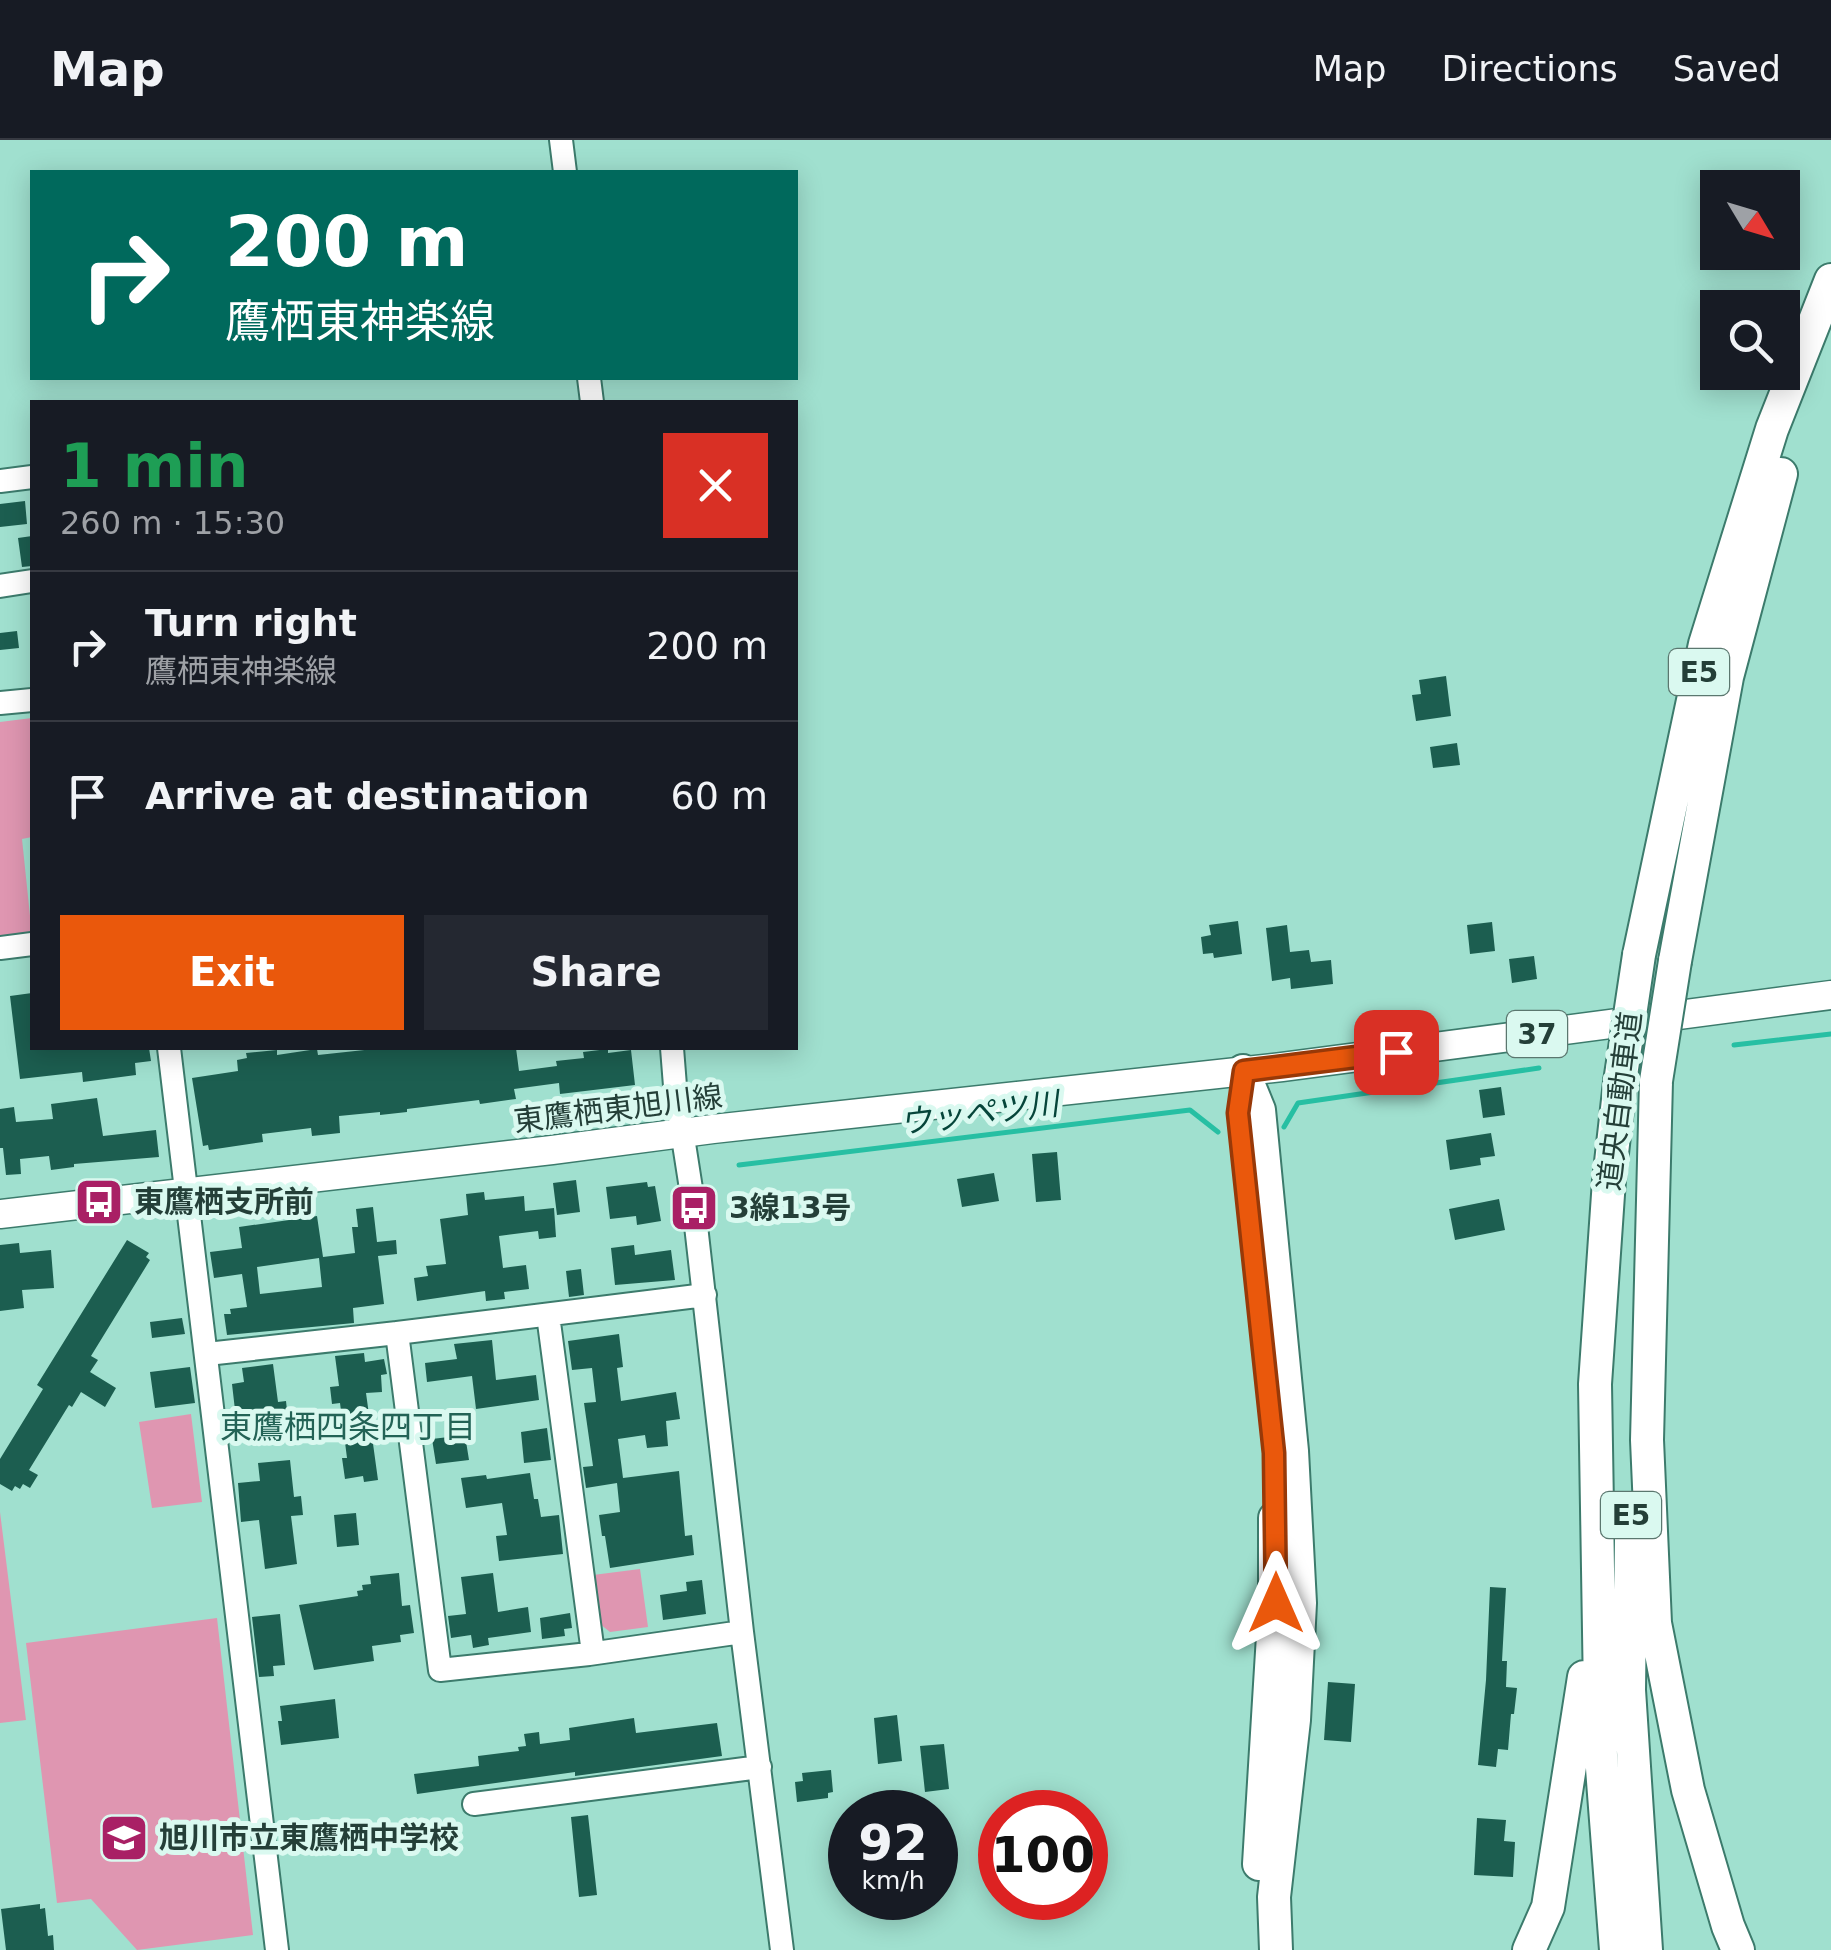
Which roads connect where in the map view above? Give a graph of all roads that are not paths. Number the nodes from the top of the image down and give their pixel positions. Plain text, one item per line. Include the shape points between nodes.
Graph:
1 (561, 140) edge
2 (565, 170) edge
3 (1831, 280) edge
4 (1831, 302) edge
5 (30, 476) edge
6 (0, 480) edge
7 (30, 582) edge
8 (0, 586) edge
9 (30, 700) edge
10 (0, 704) edge
11 (30, 944) edge
12 (0, 948) edge
13 (1831, 995) edge
14 (169, 1050) edge
15 (672, 1050) edge
16 (1244, 1071) junction
17 (1656, 1081) junction
18 (682, 1133) junction
19 (187, 1192) junction
20 (0, 1214) edge
21 (704, 1295) junction
22 (548, 1315) junction
23 (397, 1333) junction
24 (207, 1354) junction
25 (1598, 1587) junction
26 (742, 1632) junction
27 (593, 1653) junction
28 (1281, 1720) junction
29 (760, 1766) junction
30 (474, 1804) dead end
31 (1274, 1897) junction
32 (277, 1950) edge
33 (782, 1950) edge
34 (1257, 1950) edge
35 (1276, 1950) edge
36 (1294, 1950) edge
37 (1529, 1950) edge
38 (1616, 1950) edge
39 (1646, 1950) edge
40 (1738, 1950) edge

1 - 2 street
3 - 25 highway, 道央自動車道 / E5, bridge via 1772,429 1705,644 1639,955 1609,1180 1595,1384
4 - 17 highway, 道央自動車道 / E5, bridge via 1727,677
5 - 6 street
7 - 8 street
9 - 10 street
11 - 12 street
13 - 16 main road, 37
14 - 19 street
15 - 18 street
16 - 18 main road, 東鷹栖東旭川線 / 37
16 - 28 highway via 1260,1110 1292,1452 1300,1602
17 - 39 highway, 道央自動車道 / E5 via 1636,1306 1631,1467 1629,1690
17 - 40 highway via 1646,1440 1655,1623 1688,1790
18 - 19 main road, 東鷹栖東旭川線 / 37
18 - 21 street
19 - 20 main road, 東鷹栖東旭川線 / 37
19 - 24 street
21 - 22 street
21 - 26 street
22 - 23 street
22 - 27 street
23 - 24 street
23 - 27 street via 440,1670
24 - 32 street
25 - 37 highway via 1548,1907
25 - 38 highway, 道央自動車道 / E5 via 1601,1755
26 - 27 street
26 - 29 street
28 - 31 highway
28 - 34 highway via 1260,1838
29 - 30 street
29 - 33 street
31 - 35 highway
31 - 36 highway

